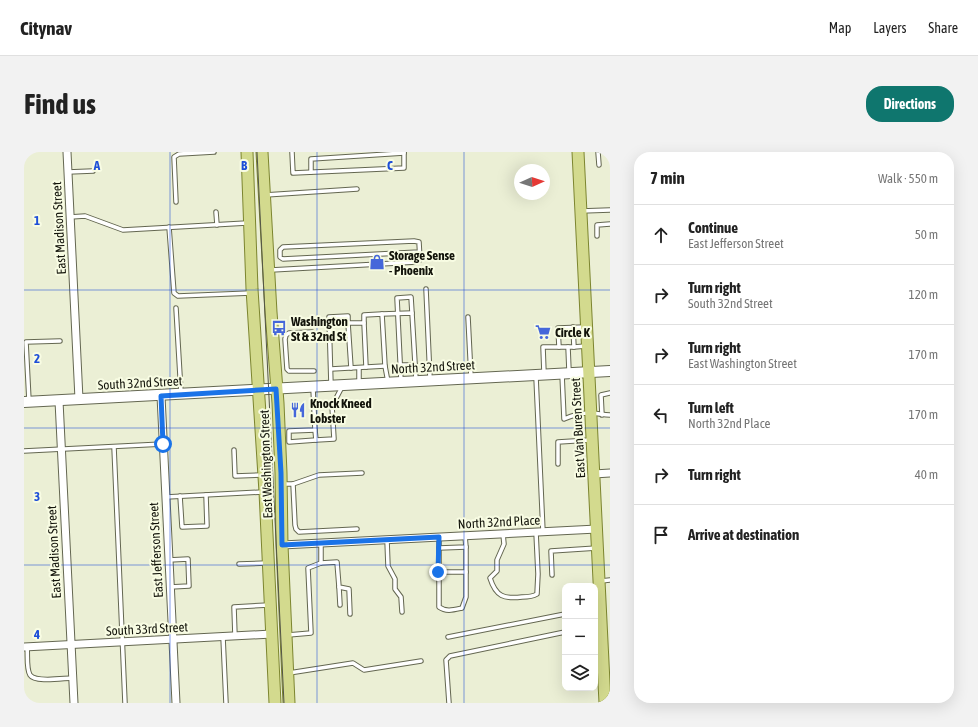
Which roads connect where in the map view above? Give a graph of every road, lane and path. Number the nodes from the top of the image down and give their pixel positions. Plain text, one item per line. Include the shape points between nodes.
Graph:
1 (67, 152) edge
2 (214, 152) edge
3 (247, 152) edge
4 (264, 152) edge
5 (292, 152) edge
6 (578, 152) edge
7 (598, 152) edge
8 (179, 153) edge
9 (404, 153) edge
10 (599, 165) dead end
11 (93, 171) dead end
12 (68, 172) junction
13 (311, 172) junction
14 (357, 189) dead end
15 (264, 195) junction
16 (176, 202) dead end
17 (610, 210) edge
18 (580, 211) junction
19 (216, 212) dead end
20 (70, 217) junction
21 (250, 223) junction
22 (610, 224) edge
23 (217, 225) junction
24 (169, 227) junction
25 (597, 236) dead end
26 (419, 252) junction
27 (268, 270) junction
28 (426, 289) dead end
29 (252, 292) junction
30 (176, 308) dead end
31 (412, 313) junction
32 (382, 314) junction
33 (397, 314) junction
34 (468, 317) dead end
35 (348, 323) junction
36 (364, 323) junction
37 (573, 327) junction
38 (586, 327) junction
39 (312, 332) dead end
40 (25, 341) edge
41 (60, 341) dead end
42 (574, 346) junction
43 (588, 346) junction
44 (559, 347) junction
45 (568, 347) junction
46 (400, 365) junction
47 (415, 365) junction
48 (385, 366) junction
49 (366, 367) junction
50 (351, 368) junction
51 (359, 368) junction
52 (331, 369) junction
53 (314, 371) dead end
54 (610, 371) edge
55 (589, 372) junction
56 (566, 373) junction
57 (540, 374) junction
58 (471, 378) junction
59 (430, 380) junction
60 (416, 381) junction
61 (401, 382) junction
62 (388, 383) junction
63 (359, 384) junction
64 (343, 385) junction
65 (331, 386) junction
66 (313, 387) junction
67 (276, 389) junction
68 (258, 390) junction
69 (610, 393) edge
70 (181, 394) junction
71 (161, 396) junction
72 (80, 399) junction
73 (59, 400) junction
74 (26, 402) edge
75 (597, 414) junction
76 (610, 415) edge
77 (316, 430) junction
78 (316, 440) junction
79 (593, 440) junction
80 (163, 444) junction
81 (114, 447) junction
82 (61, 449) junction
83 (234, 450) dead end
84 (24, 451) edge
85 (558, 464) dead end
86 (362, 473) dead end
87 (594, 474) junction
88 (610, 474) edge
89 (264, 475) junction
90 (281, 484) junction
91 (294, 484) junction
92 (264, 492) junction
93 (206, 495) junction
94 (180, 496) junction
95 (166, 497) junction
96 (356, 529) dead end
97 (597, 529) junction
98 (539, 532) junction
99 (503, 534) junction
100 (465, 536) junction
101 (439, 537) junction
102 (387, 540) junction
103 (321, 543) junction
104 (282, 545) junction
105 (466, 547) junction
106 (439, 548) junction
107 (598, 548) junction
108 (169, 560) junction
109 (268, 563) junction
110 (321, 563) junction
111 (239, 564) dead end
112 (438, 572) junction
113 (466, 572) junction
114 (552, 575) dead end
115 (605, 580) edge
116 (170, 587) junction
117 (339, 587) junction
118 (270, 605) junction
119 (340, 605) dead end
120 (402, 612) dead end
121 (598, 612) edge
122 (350, 614) dead end
123 (562, 616) edge
124 (562, 633) edge
125 (272, 634) junction
126 (286, 635) junction
127 (235, 636) junction
128 (223, 637) junction
129 (448, 638) dead end
130 (173, 640) junction
131 (122, 642) junction
132 (71, 644) junction
133 (26, 647) edge
134 (421, 661) dead end
135 (288, 673) junction
136 (73, 678) junction
137 (74, 703) edge
138 (125, 703) edge
139 (176, 703) edge
140 (226, 703) edge
141 (275, 703) edge
142 (290, 703) edge
143 (448, 703) edge
144 (605, 703) edge

1 - 12 street, East Madison Street
2 - 8 lane
3 - 21 main road, East Washington Street
4 - 15 main road, East Washington Street
5 - 13 lane via 293,173
6 - 18 main road, East Van Buren Street
7 - 10 lane
8 - 16 lane via 174,157
9 - 13 lane via 311,159
9 - 13 lane via 404,168
11 - 12 lane
12 - 20 street, East Madison Street
14 - 15 lane
15 - 27 main road, East Washington Street
17 - 18 lane
18 - 38 main road, East Van Buren Street
19 - 23 lane
20 - 24 lane via 85,216 123,230
20 - 72 street, East Madison Street
21 - 23 lane
21 - 29 main road, East Washington Street
22 - 25 lane via 597,225
23 - 24 lane
24 - 29 lane via 174,293 178,296
26 - 26 lane via 419,242 414,241 282,247 280,257 283,259
26 - 27 lane via 420,260 416,262
27 - 67 main road, East Washington Street
28 - 59 lane
29 - 68 main road, East Washington Street
30 - 70 lane
31 - 33 lane
31 - 33 lane via 411,297 397,298
31 - 47 lane
32 - 33 lane
32 - 36 lane via 364,316
32 - 48 lane
33 - 46 lane
34 - 58 lane
35 - 36 lane
35 - 50 lane
35 - 52 lane via 348,316 329,317
36 - 49 lane
37 - 38 lane
37 - 42 lane
37 - 44 lane via 558,328
38 - 43 main road, East Van Buren Street
39 - 53 lane via 289,333 285,339 287,369
40 - 41 lane
40 - 74 lane
42 - 43 lane
42 - 45 lane
43 - 55 main road, East Van Buren Street
44 - 45 lane
44 - 57 lane via 542,347
45 - 56 lane
46 - 47 lane
46 - 61 lane
47 - 60 lane
48 - 49 lane
48 - 62 lane
49 - 51 lane
50 - 51 lane
50 - 52 lane
51 - 63 lane
52 - 65 lane
54 - 55 main road, North 32nd Street
55 - 56 main road, North 32nd Street
55 - 75 main road, East Van Buren Street
56 - 57 main road, North 32nd Street
56 - 75 lane via 564,419 575,414
57 - 58 main road, North 32nd Street
57 - 98 lane
58 - 59 main road, North 32nd Street
59 - 60 main road, North 32nd Street
60 - 61 main road, North 32nd Street
61 - 62 main road, North 32nd Street
62 - 63 main road, North 32nd Street
63 - 64 main road, North 32nd Street
64 - 65 main road, North 32nd Street
64 - 78 lane via 332,406 334,439
65 - 66 main road, North 32nd Street
66 - 67 main road, North 32nd Street
66 - 77 lane
67 - 68 main road, North 32nd Street
67 - 90 main road, East Washington Street
68 - 70 main road, South 32nd Street
68 - 89 main road, East Washington Street
69 - 75 lane via 601,395
70 - 71 main road, South 32nd Street
71 - 72 main road, South 32nd Street
71 - 80 street, East Jefferson Street
72 - 73 main road, South 32nd Street
73 - 74 main road, South 32nd Street
73 - 82 street, East Madison Street
75 - 76 lane
75 - 79 main road, East Van Buren Street
77 - 78 lane
77 - 78 lane via 289,431 290,442
79 - 85 lane via 558,442
79 - 87 main road, East Van Buren Street
80 - 81 lane
80 - 95 street, East Jefferson Street
81 - 82 lane
81 - 131 lane
82 - 84 lane
82 - 132 street, East Madison Street
83 - 89 lane via 235,476
86 - 91 lane via 319,475
87 - 88 street
87 - 97 main road, East Van Buren Street
89 - 92 main road, East Washington Street
90 - 91 lane
90 - 104 main road, East Washington Street
91 - 96 lane via 295,525 299,532
92 - 93 lane
92 - 109 main road, East Washington Street
93 - 94 lane
93 - 94 lane via 207,526 188,527 182,527
94 - 95 lane
95 - 108 street, East Jefferson Street
97 - 98 street, North 32nd Place
97 - 107 main road, East Van Buren Street
98 - 99 street, North 32nd Place
98 - 99 lane via 537,594 508,598 494,589 490,578 497,571 497,560 504,544
99 - 100 street, North 32nd Place
100 - 101 street, North 32nd Place
100 - 105 lane
101 - 102 street, North 32nd Place
101 - 106 lane
102 - 103 street, North 32nd Place
102 - 120 lane via 388,566 401,597
103 - 104 street, North 32nd Place
103 - 110 lane
104 - 126 main road, East Washington Street
105 - 106 lane
105 - 113 lane
106 - 112 lane
107 - 114 lane via 551,551
107 - 115 main road, East Van Buren Street
108 - 116 street, East Jefferson Street
108 - 116 lane via 188,559 189,579 189,586
109 - 111 lane
109 - 118 main road, East Washington Street
110 - 117 lane via 338,562
110 - 126 lane via 308,568 311,633
112 - 113 lane
112 - 113 lane via 439,607 444,610 462,608 465,603
115 - 121 main road, East Van Buren Street
116 - 130 street, East Jefferson Street
117 - 119 lane
117 - 122 lane via 349,589
118 - 125 main road, East Washington Street
118 - 127 lane via 234,607
121 - 144 main road, East Van Buren Street
123 - 129 lane
124 - 143 lane via 450,656 446,660
125 - 127 street, South 33rd Street
125 - 141 main road, East Washington Street
126 - 135 main road, East Washington Street
127 - 128 street, South 33rd Street
128 - 130 street, South 33rd Street
128 - 140 lane
130 - 131 street, South 33rd Street
130 - 139 street, East Jefferson Street
131 - 132 street, South 33rd Street
131 - 138 lane
132 - 133 street, South 33rd Street
132 - 136 street, East Madison Street
133 - 136 lane via 29,671 35,679
134 - 135 lane via 364,670 353,663
135 - 142 main road, East Washington Street
136 - 137 street, East Madison Street

